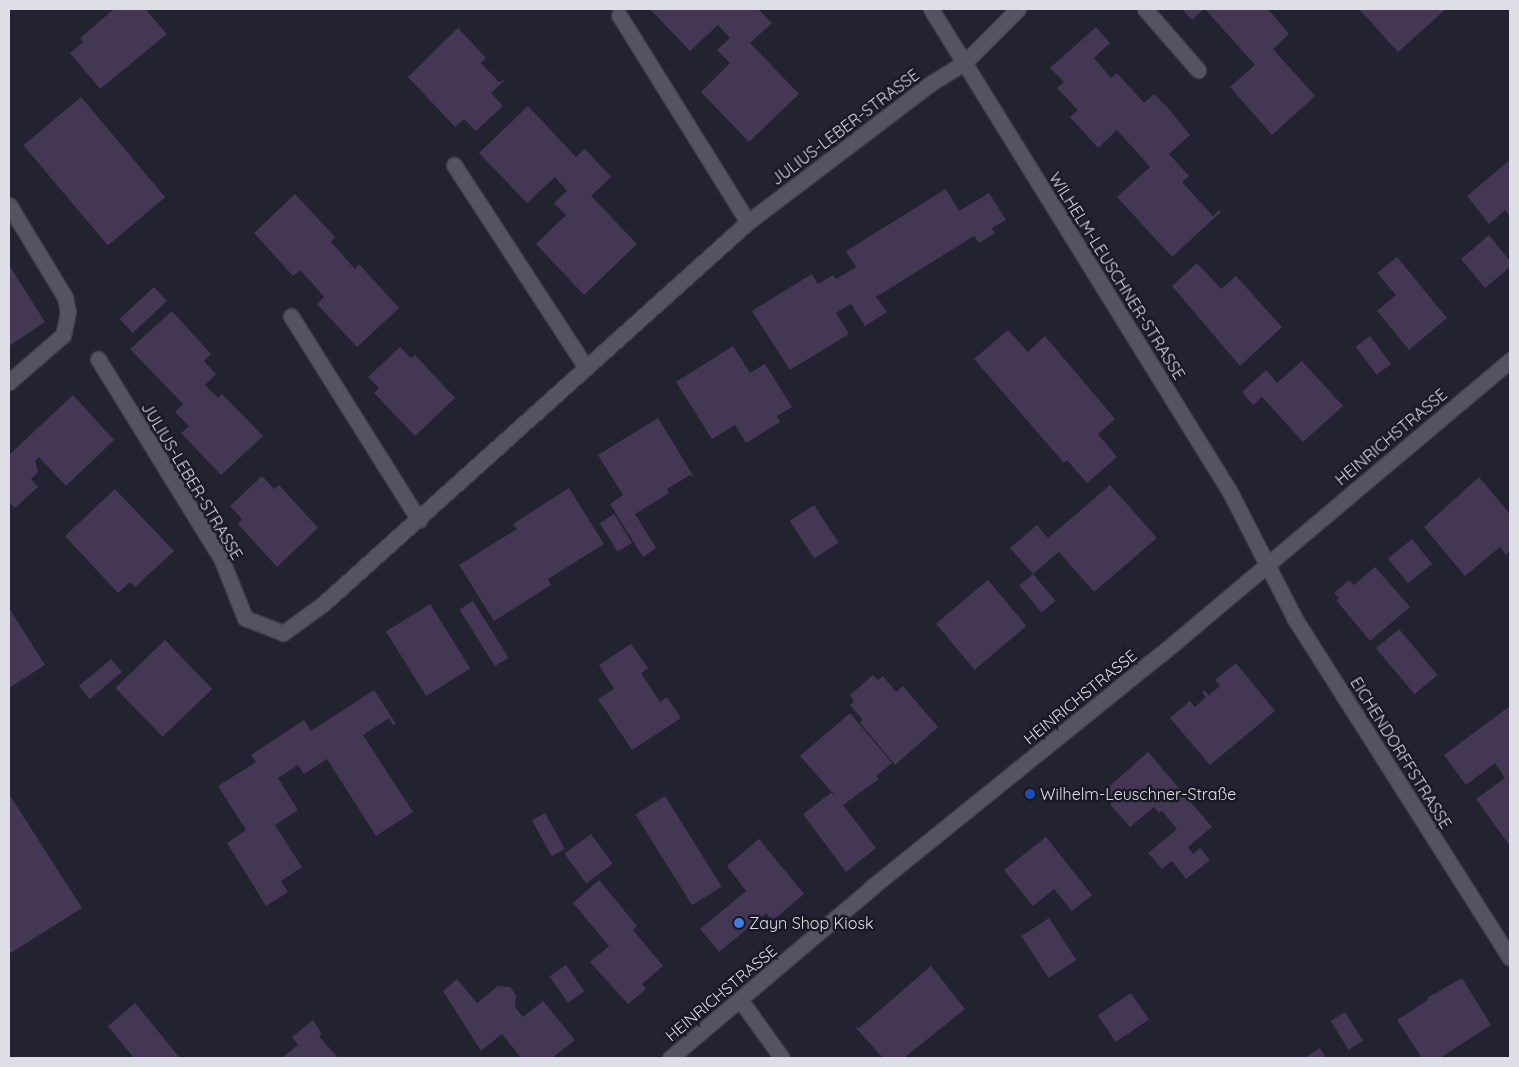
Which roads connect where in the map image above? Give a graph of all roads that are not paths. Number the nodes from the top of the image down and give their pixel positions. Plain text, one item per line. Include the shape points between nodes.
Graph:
1 (931, 9) edge
2 (1018, 9) edge
3 (1145, 9) edge
4 (619, 15) dead end
5 (965, 62) junction
6 (1198, 70) dead end
7 (454, 165) dead end
8 (9, 205) edge
9 (748, 222) junction
10 (291, 316) dead end
11 (98, 359) dead end
12 (1510, 360) edge
13 (584, 366) junction
14 (9, 382) edge
15 (418, 520) junction
16 (1266, 564) junction
17 (1510, 958) edge
18 (740, 1001) junction
19 (670, 1058) edge
20 (782, 1058) edge

1 - 5 street, WILHELM-LEUSCHNER-STRASSE
2 - 5 street, JULIUS-LEBER-STRASSE
3 - 6 street
4 - 9 street
5 - 9 street, JULIUS-LEBER-STRASSE via 930,84
5 - 16 street, WILHELM-LEUSCHNER-STRASSE via 1230,492
7 - 13 street
8 - 14 street via 65,297 68,312 63,335
9 - 13 street, JULIUS-LEBER-STRASSE
10 - 15 street
11 - 15 street, JULIUS-LEBER-STRASSE via 222,558 245,618 283,633 323,604
12 - 16 street, HEINRICHSTRASSE
13 - 15 street, JULIUS-LEBER-STRASSE
16 - 17 street, EICHENDORFFSTRASSE via 1295,619
16 - 18 street, HEINRICHSTRASSE via 1160,655 872,887
18 - 19 street, HEINRICHSTRASSE
18 - 20 street

